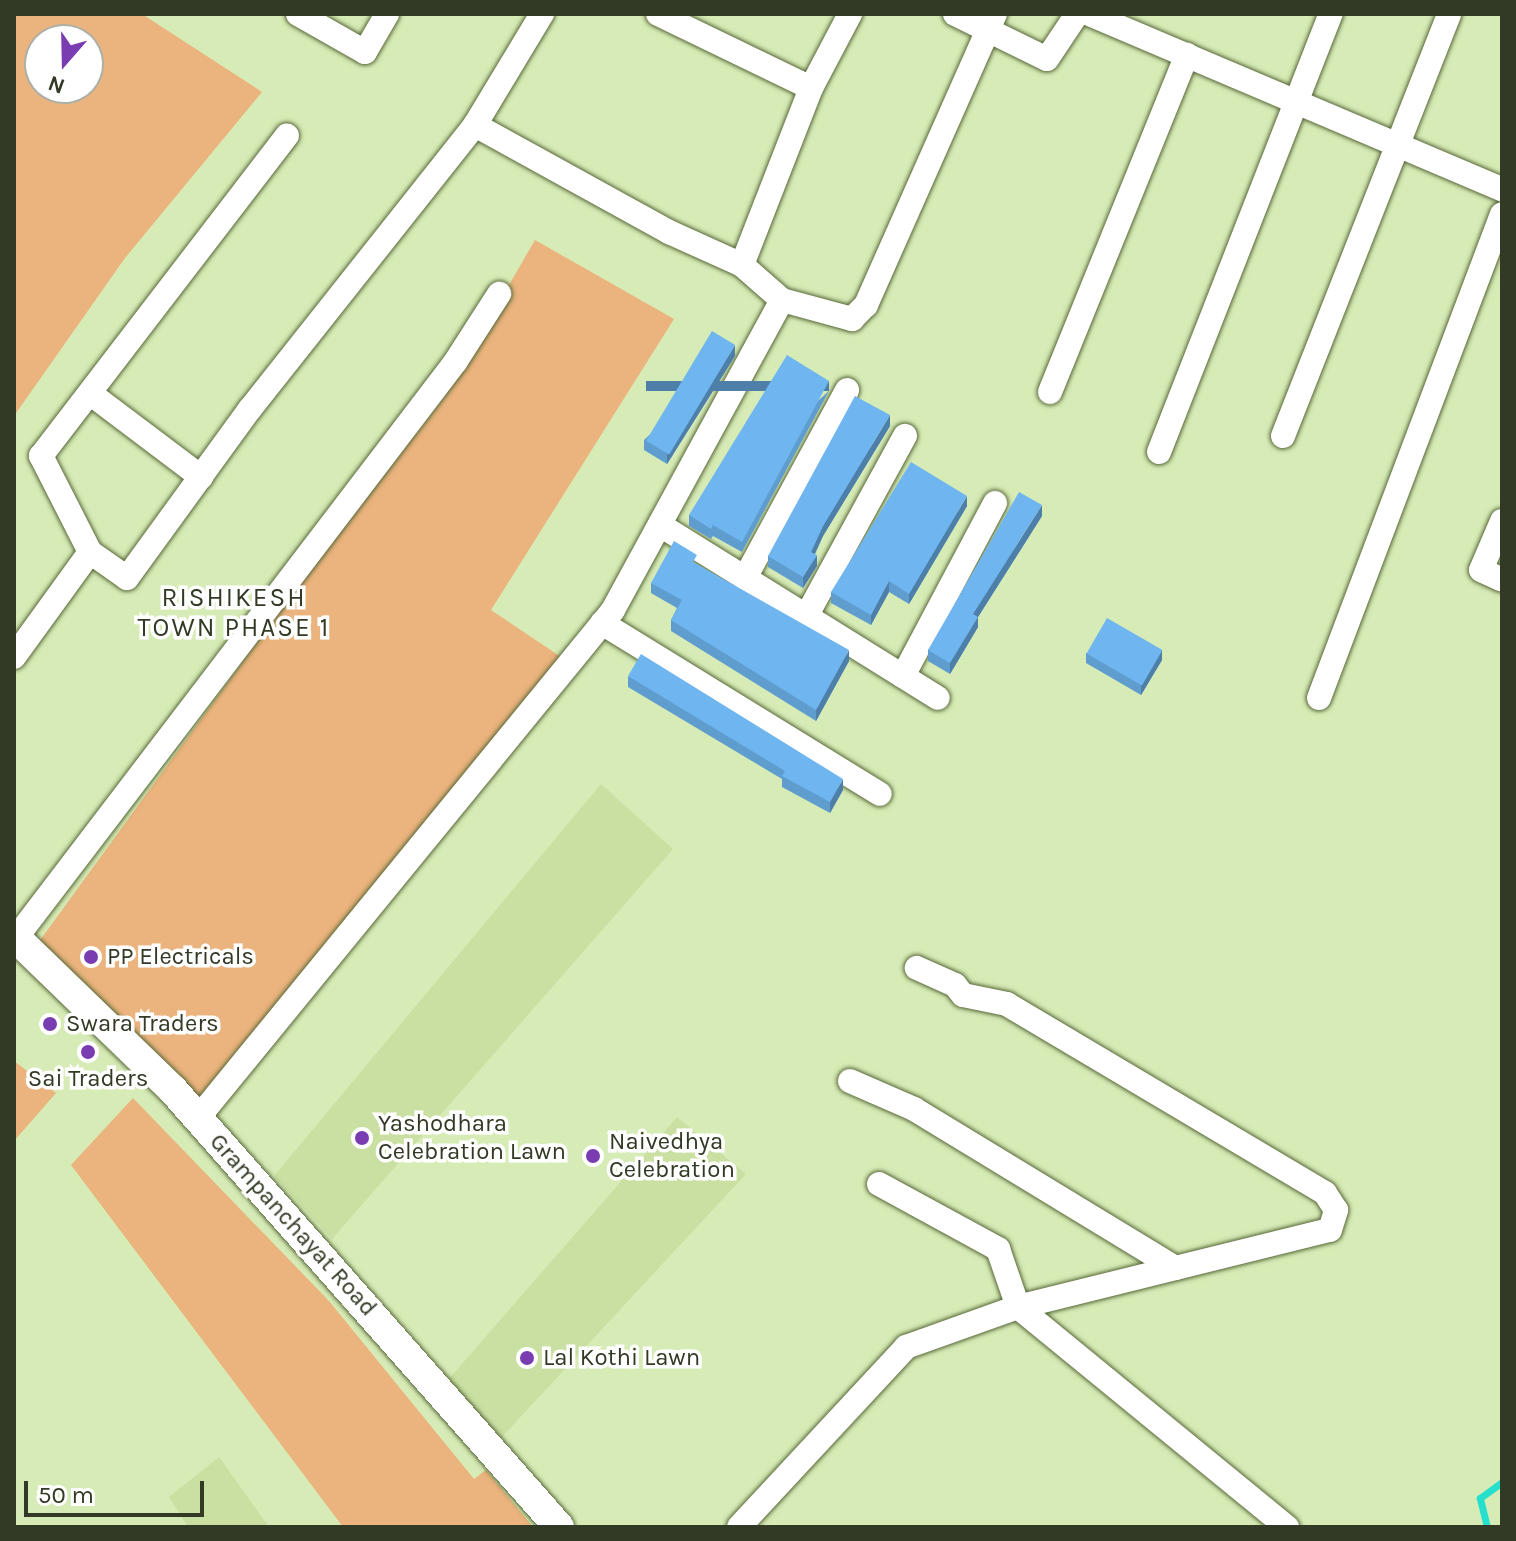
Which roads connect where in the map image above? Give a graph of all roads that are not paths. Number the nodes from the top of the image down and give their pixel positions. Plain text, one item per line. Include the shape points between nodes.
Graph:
1 (298, 14) edge
2 (387, 14) edge
3 (542, 14) edge
4 (658, 14) edge
5 (850, 14) edge
6 (955, 14) edge
7 (1077, 14) edge
8 (1089, 14) edge
9 (1331, 14) edge
10 (1449, 14) edge
11 (991, 22) edge
12 (1187, 55) junction
13 (811, 88) junction
14 (1296, 101) junction
15 (475, 125) junction
16 (287, 135) dead end
17 (1401, 146) junction
18 (1502, 189) edge
19 (1502, 214) edge
20 (742, 265) junction
21 (499, 294) dead end
22 (782, 300) junction
23 (847, 390) dead end
24 (1050, 392) dead end
25 (91, 394) junction
26 (905, 436) dead end
27 (1283, 436) dead end
28 (1159, 452) dead end
29 (201, 477) junction
30 (995, 503) dead end
31 (1502, 521) edge
32 (660, 525) junction
33 (90, 552) junction
34 (745, 578) junction
35 (1502, 580) edge
36 (808, 613) junction
37 (602, 623) junction
38 (14, 657) edge
39 (903, 676) junction
40 (938, 698) dead end
41 (1319, 698) dead end
42 (880, 794) dead end
43 (15, 937) edge
44 (917, 968) dead end
45 (850, 1081) dead end
46 (198, 1118) junction
47 (879, 1184) dead end
48 (1176, 1268) junction
49 (1018, 1307) junction
50 (559, 1527) edge
51 (739, 1527) edge
52 (1287, 1527) edge

1 - 2 street via 365,52
3 - 15 street
4 - 13 street
5 - 13 street
6 - 11 street
7 - 11 street via 1047,59
8 - 12 street
9 - 14 street
10 - 17 street
11 - 22 street via 866,305 852,319
12 - 14 street
12 - 24 street
13 - 20 street
14 - 17 street
14 - 28 street
15 - 20 street via 669,232
15 - 29 street
16 - 25 street
17 - 18 street
17 - 27 street
19 - 41 street
20 - 22 street
21 - 43 street via 446,373
22 - 32 street
23 - 34 street
25 - 29 street
25 - 33 street via 41,456
26 - 36 street
29 - 33 street via 127,578
30 - 39 street
31 - 35 street via 1481,570
32 - 34 street
32 - 37 street
33 - 38 street
34 - 36 street
36 - 39 street
37 - 42 street
37 - 46 street
39 - 40 street
43 - 46 street, Grampanchayat Road
44 - 48 street via 955,985 963,995 1019,1011 1325,1193 1336,1210 1330,1230
45 - 48 street via 914,1109
46 - 50 street, Grampanchayat Road
47 - 49 street via 998,1249
48 - 49 street
49 - 51 street via 906,1347
49 - 52 street

